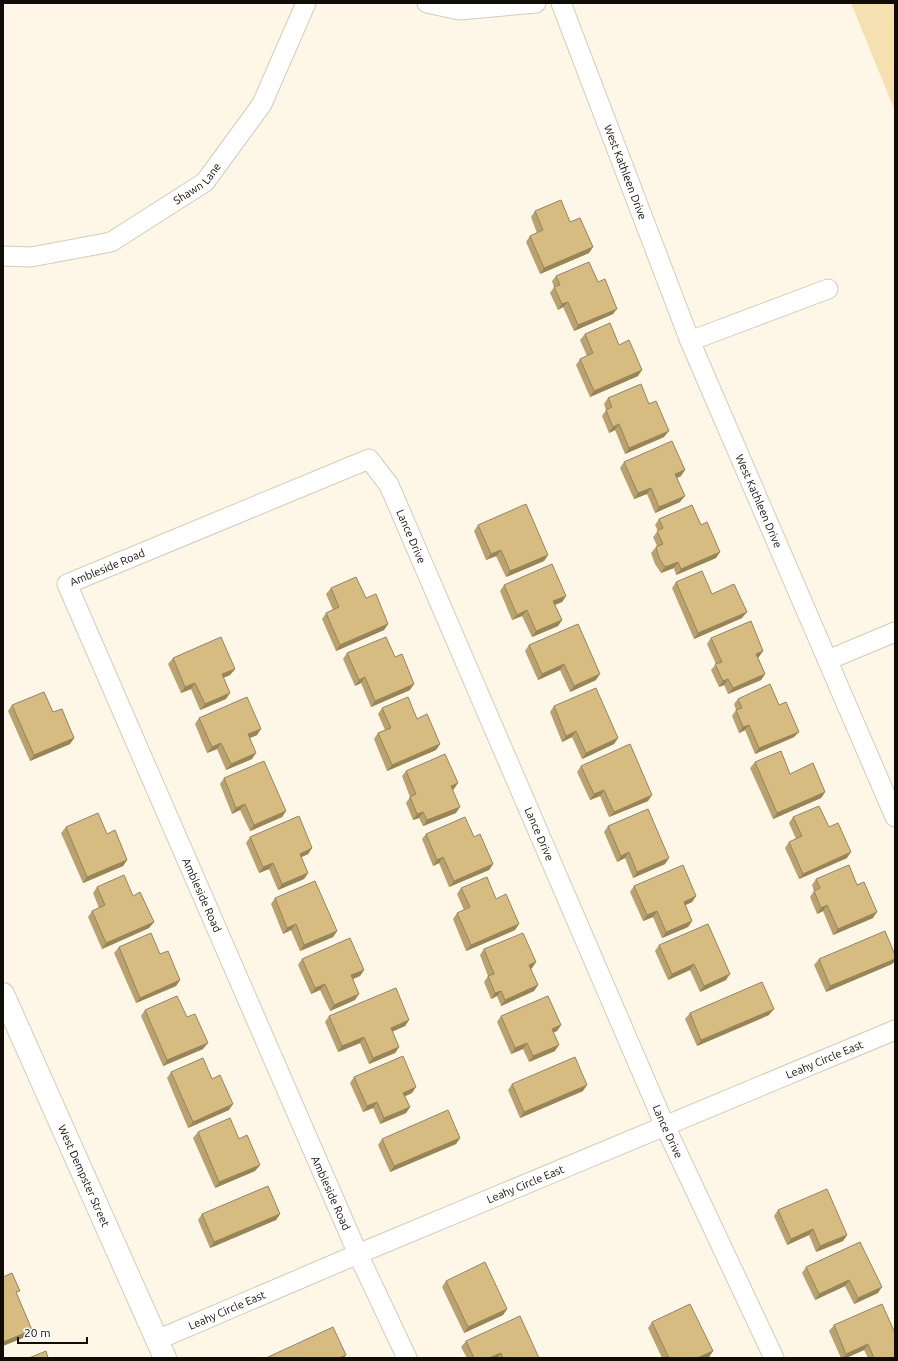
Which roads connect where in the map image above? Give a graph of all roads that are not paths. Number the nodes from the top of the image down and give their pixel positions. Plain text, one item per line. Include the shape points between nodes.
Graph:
1 (306, 3) edge
2 (427, 3) edge
3 (536, 3) edge
4 (561, 3) edge
5 (3, 256) edge
6 (828, 289) dead end
7 (690, 341) junction
8 (220, 521) joint
9 (895, 632) edge
10 (828, 660) junction
11 (895, 817) edge
12 (3, 994) edge
13 (895, 1030) edge
14 (665, 1126) junction
15 (358, 1254) junction
16 (161, 1349) edge
17 (407, 1358) edge
18 (774, 1358) edge

1 - 5 street, Shawn Lane via 262,104 205,182 111,242 31,257
2 - 3 street via 459,10
4 - 7 street, West Kathleen Drive
6 - 7 street
7 - 10 street, West Kathleen Drive
8 - 14 street, Lance Drive via 369,459 389,485
8 - 15 street, Ambleside Road via 66,584
9 - 10 street
10 - 11 street, West Kathleen Drive
12 - 16 main road, West Dempster Street
13 - 14 street, Leahy Circle East
14 - 15 street, Leahy Circle East
14 - 18 street, Lance Drive
15 - 16 street, Leahy Circle East
15 - 17 street, Ambleside Road

